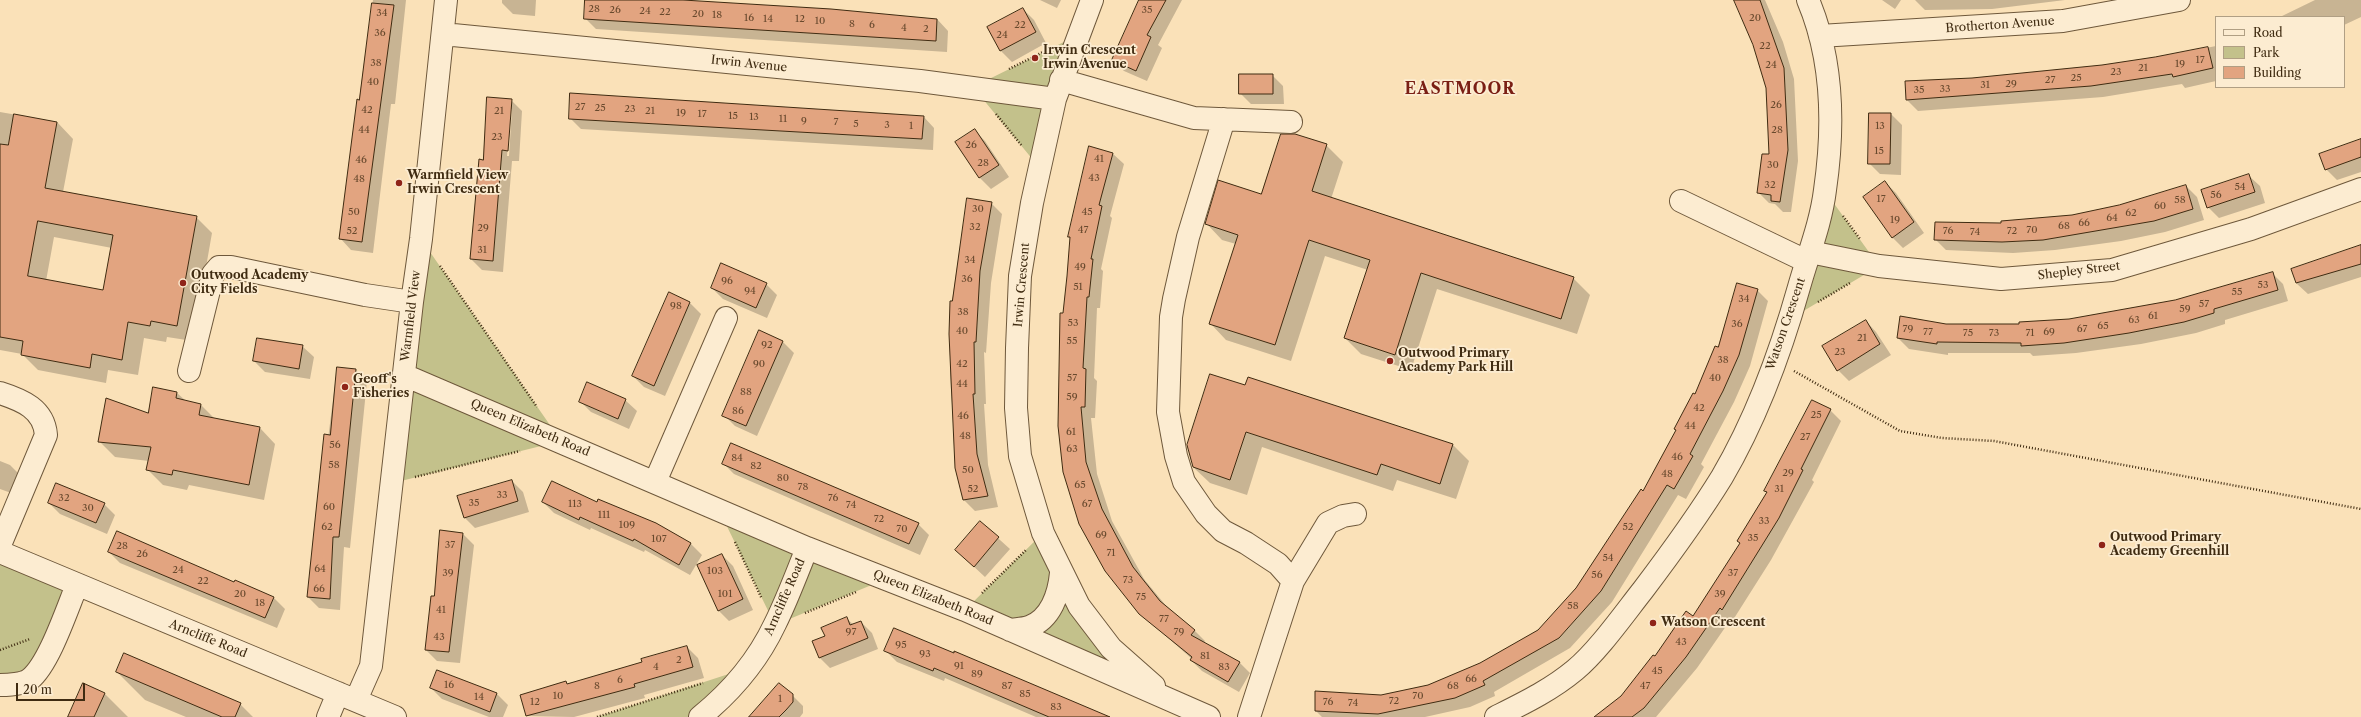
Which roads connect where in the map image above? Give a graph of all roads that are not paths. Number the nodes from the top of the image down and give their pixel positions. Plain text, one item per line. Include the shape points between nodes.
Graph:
1 (446, 0) edge
2 (1092, 0) edge
3 (1808, 0) edge
4 (2179, 0) edge
5 (443, 34) junction
6 (1820, 36) junction
7 (1058, 90) junction
8 (1224, 119) junction
9 (1291, 122) dead end
10 (2361, 189) edge
11 (1681, 201) dead end
12 (1808, 256) junction
13 (412, 302) junction
14 (726, 318) dead end
15 (188, 371) dead end
16 (404, 375) junction
17 (0, 393) edge
18 (656, 482) junction
19 (1355, 514) dead end
20 (0, 545) edge
21 (807, 548) junction
22 (0, 552) edge
23 (1061, 573) junction
24 (1293, 582) junction
25 (77, 585) junction
26 (1010, 630) junction
27 (0, 684) edge
28 (347, 696) junction
29 (1168, 699) junction
30 (328, 717) edge
31 (395, 717) edge
32 (700, 717) edge
33 (1209, 717) edge
34 (1249, 717) edge
35 (1496, 717) edge

1 - 5 street, Warmfield View
2 - 7 street, Irwin Crescent
3 - 6 street, Watson Crescent
4 - 6 street, Brotherton Avenue via 2063,21
5 - 7 street, Irwin Avenue via 920,81
5 - 13 street, Warmfield View via 422,239
6 - 12 street, Watson Crescent via 1829,85 1830,135 1825,191
7 - 8 street, Irwin Avenue via 1194,118
7 - 23 street, Irwin Crescent via 1038,166 1021,269 1016,408 1020,456 1043,533
8 - 9 street, Irwin Avenue
8 - 24 street via 1188,237 1174,299 1171,317 1168,412 1176,456 1184,482 1206,514 1223,531 1278,564
10 - 12 street, Shepley Street via 2250,229 2112,270 2001,279
11 - 12 street, Shepley Street
12 - 35 street, Watson Crescent via 1790,319 1749,422 1723,476 1680,541 1618,621 1576,669 1538,696
13 - 15 street via 219,267 213,274
13 - 16 street, Warmfield View
14 - 18 street
16 - 18 street, Queen Elizabeth Road
16 - 28 street, Warmfield View via 371,666
17 - 20 street via 22,400 39,413 45,425 46,435
18 - 21 street, Queen Elizabeth Road
19 - 24 street via 1342,516 1328,523
21 - 26 street, Queen Elizabeth Road
21 - 32 street, Arncliffe Road via 775,625 761,649 724,698
22 - 25 street, Arncliffe Road
23 - 26 street via 1059,591 1044,618 1029,627
23 - 29 street, Irwin Crescent via 1079,606 1111,648
24 - 34 street
25 - 27 street via 42,665 29,680
25 - 28 street, Arncliffe Road
26 - 29 street, Queen Elizabeth Road
28 - 30 street
28 - 31 street, Arncliffe Road
29 - 33 street, Queen Elizabeth Road

